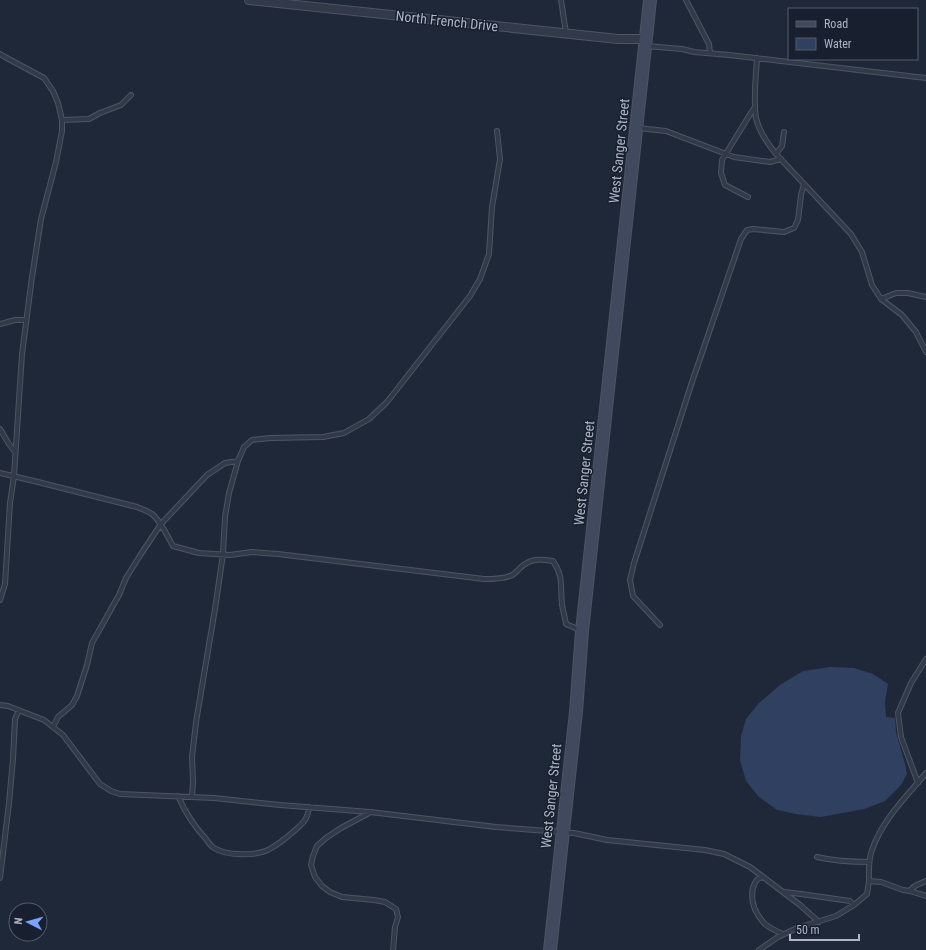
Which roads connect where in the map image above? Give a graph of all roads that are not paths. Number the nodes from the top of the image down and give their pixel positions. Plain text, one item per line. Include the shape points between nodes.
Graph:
1 (249, 0) edge
2 (561, 0) edge
3 (650, 0) edge
4 (686, 0) edge
5 (566, 34) junction
6 (646, 43) junction
7 (710, 53) junction
8 (0, 54) edge
9 (757, 58) junction
10 (926, 78) edge
11 (131, 95) dead end
12 (756, 107) junction
13 (62, 120) junction
14 (637, 128) junction
15 (497, 130) dead end
16 (784, 132) dead end
17 (727, 154) junction
18 (776, 154) junction
19 (781, 159) junction
20 (804, 184) junction
21 (748, 197) dead end
22 (926, 297) edge
23 (881, 298) junction
24 (26, 320) junction
25 (0, 324) edge
26 (926, 352) edge
27 (0, 429) edge
28 (15, 452) junction
29 (238, 461) junction
30 (0, 473) edge
31 (14, 476) junction
32 (162, 524) junction
33 (223, 554) junction
34 (0, 600) edge
35 (660, 625) dead end
36 (582, 631) junction
37 (926, 659) edge
38 (0, 705) edge
39 (20, 710) junction
40 (53, 727) junction
41 (926, 774) edge
42 (918, 783) junction
43 (178, 796) junction
44 (192, 796) junction
45 (309, 807) junction
46 (370, 812) junction
47 (562, 832) junction
48 (817, 857) dead end
49 (869, 862) junction
50 (764, 877) junction
51 (0, 878) edge
52 (869, 881) junction
53 (926, 881) edge
54 (910, 891) junction
55 (784, 892) junction
56 (926, 896) edge
57 (854, 905) junction
58 (819, 922) junction
59 (783, 934) junction
60 (392, 950) edge
61 (550, 950) edge
62 (759, 950) edge

1 - 5 street, North French Drive
2 - 5 lane
3 - 6 main road, West Sanger Street
4 - 7 lane via 709,44
5 - 6 street, North French Drive
6 - 7 lane
6 - 14 main road, West Sanger Street
7 - 9 lane
8 - 13 lane via 44,78 53,90
9 - 10 lane
9 - 12 lane
11 - 13 lane via 120,105 89,119
12 - 17 lane via 748,116
12 - 18 lane via 760,130
13 - 24 lane via 56,162 39,225
14 - 17 lane via 666,131
14 - 36 main road, West Sanger Street
15 - 29 lane via 500,159 492,207 489,254 470,296 387,402 369,419 344,433 323,437 252,440 244,447
16 - 18 lane via 782,146
17 - 19 lane via 770,162
17 - 21 lane via 722,160 721,173 725,185
18 - 19 lane
19 - 20 lane
20 - 23 lane via 851,234 862,252 872,284
20 - 35 lane via 798,220 794,228 784,232 747,230 741,239 684,407 630,580 633,596
22 - 23 lane via 896,292
23 - 26 lane via 902,315 916,332
24 - 25 lane
24 - 28 lane
27 - 28 lane
28 - 31 lane
29 - 32 lane via 225,463 207,475
29 - 33 lane via 225,517
30 - 31 lane
31 - 32 lane via 137,507 152,514
31 - 34 lane via 5,584
32 - 33 lane via 173,546 199,553
32 - 40 lane via 126,578 119,596 92,643 77,696 58,716
33 - 36 lane via 278,554 484,579 512,576 531,560 553,561 560,574 566,624
33 - 44 lane via 196,722 192,757
36 - 47 main road, West Sanger Street via 576,712
37 - 42 lane via 911,683 898,713 901,737
38 - 39 lane
39 - 40 lane via 44,720
39 - 51 lane via 15,719 10,795
40 - 43 lane via 63,735 100,784 111,791 120,794
41 - 42 lane
42 - 49 lane via 882,827 871,850
43 - 44 lane
43 - 45 lane via 184,811 213,848 246,855 266,851 281,842 302,824 308,815
44 - 45 lane
45 - 46 lane
46 - 47 lane
46 - 60 lane via 326,838 318,846 311,865 315,877 330,892 342,897 385,902 396,909 398,917
47 - 50 lane via 724,854
47 - 61 main road, West Sanger Street
48 - 49 lane
49 - 52 lane
50 - 55 lane
50 - 59 lane via 756,880 754,885 753,905 764,924
52 - 54 lane
52 - 57 lane via 867,894
53 - 54 lane via 912,887
54 - 56 lane
55 - 57 lane via 850,901
55 - 58 lane
57 - 58 lane via 836,916
58 - 59 lane
59 - 62 lane

